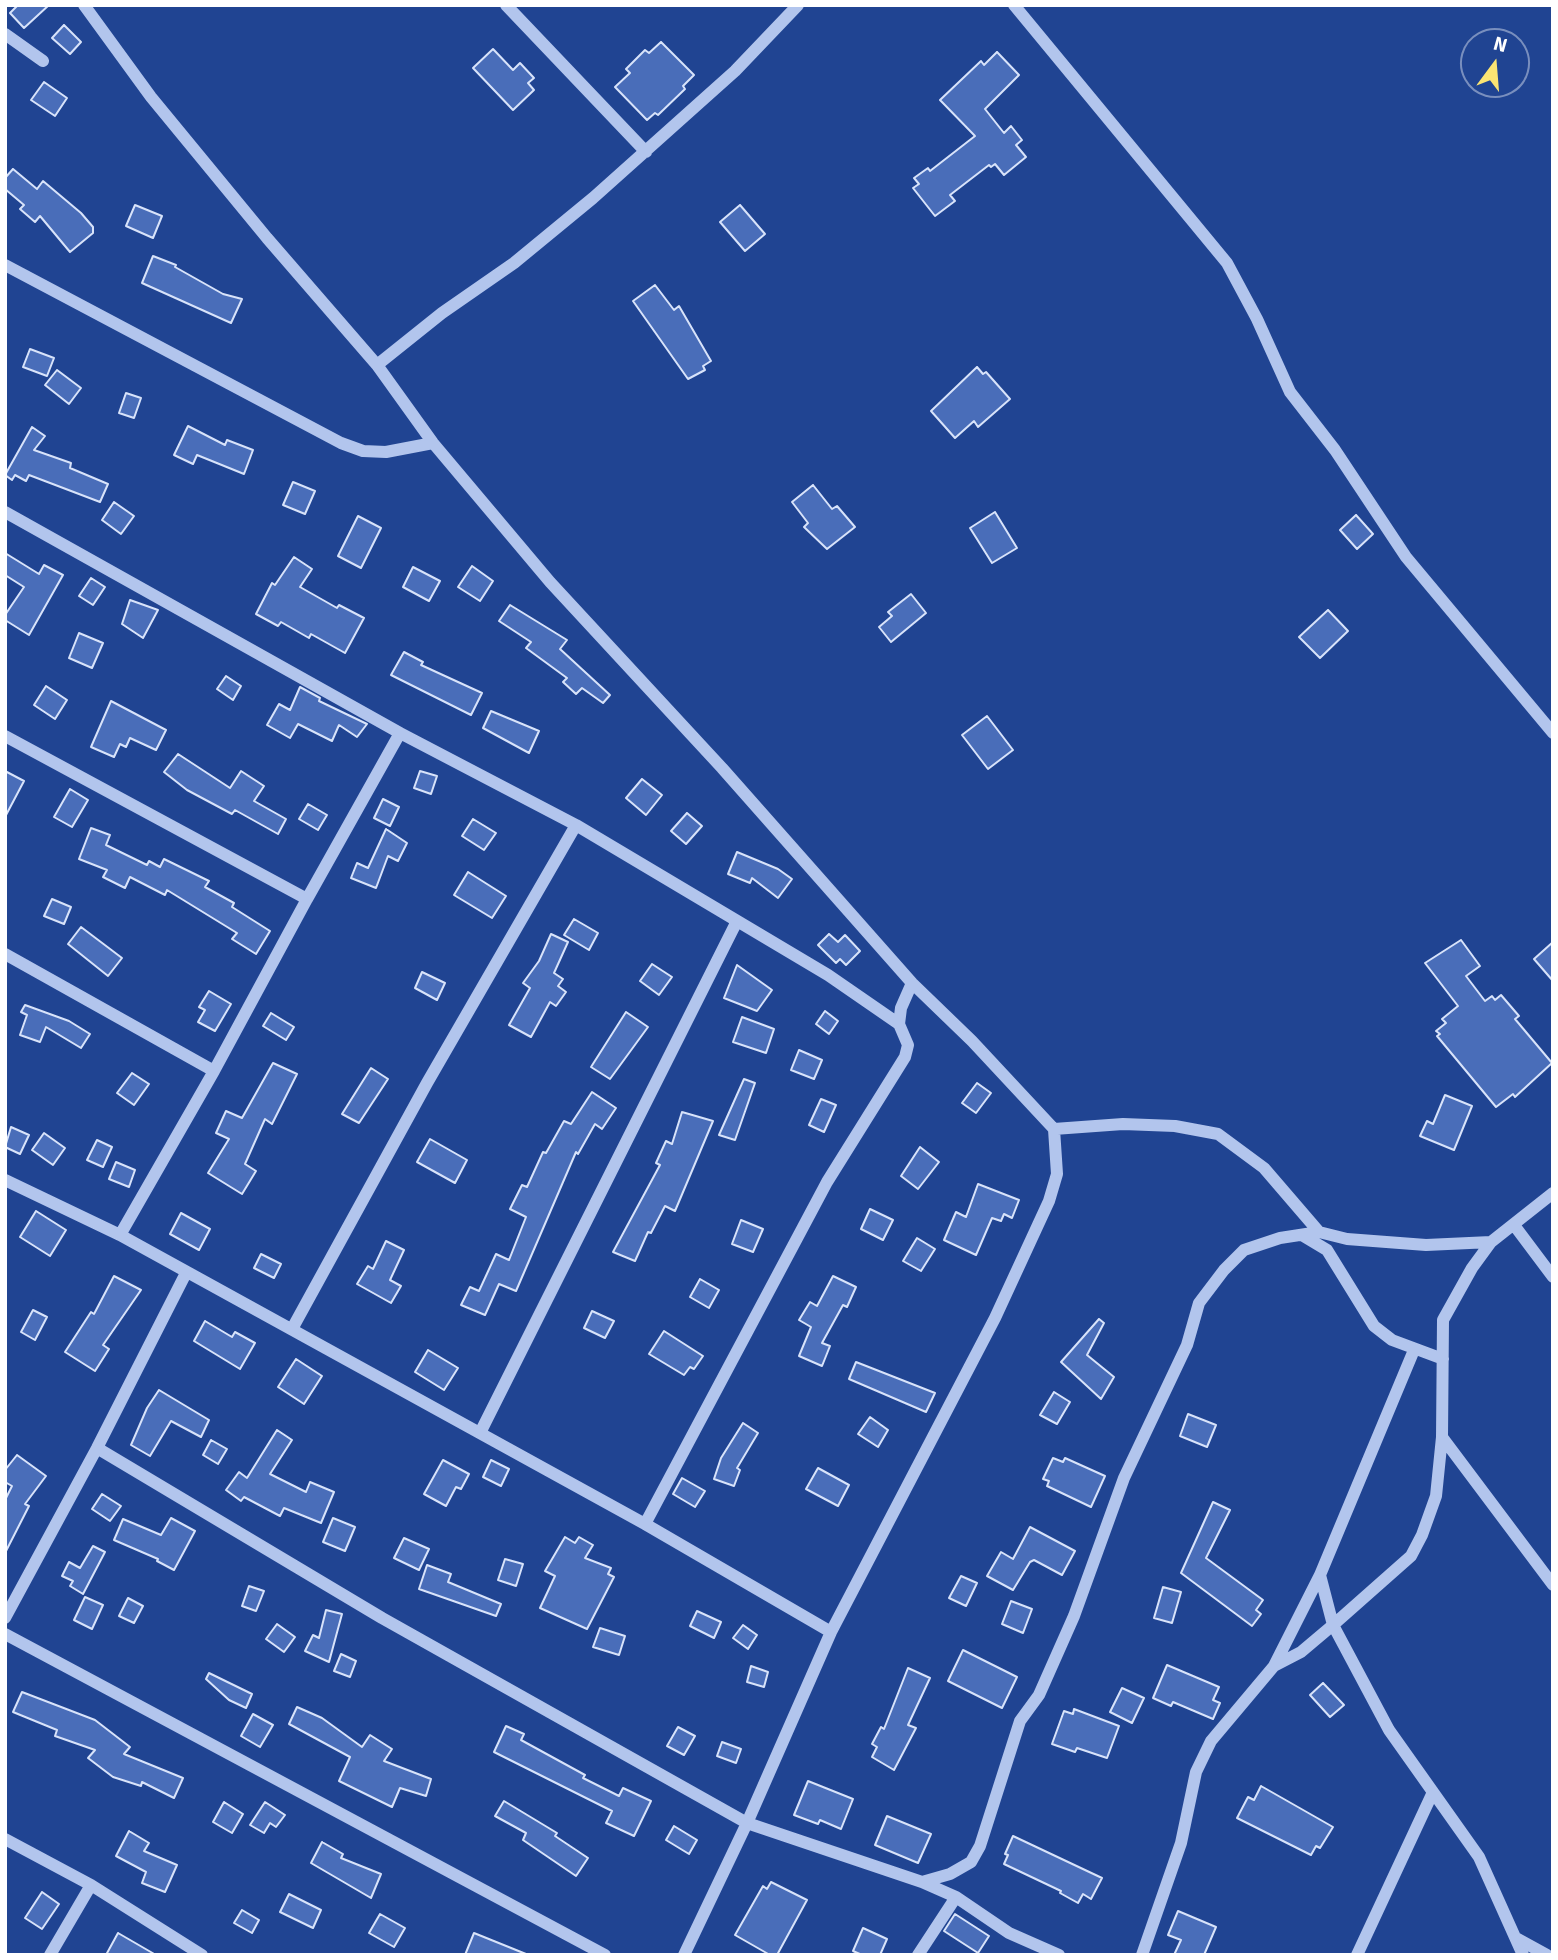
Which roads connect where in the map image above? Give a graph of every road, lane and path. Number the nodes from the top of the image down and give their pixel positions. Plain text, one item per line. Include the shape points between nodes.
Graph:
1 (83, 5) edge
2 (506, 5) edge
3 (798, 5) edge
4 (1014, 5) edge
5 (5, 34) edge
6 (43, 61) dead end
7 (646, 152) junction
8 (5, 265) edge
9 (377, 365) junction
10 (433, 443) junction
11 (5, 512) edge
12 (400, 733) junction
13 (1553, 733) edge
14 (5, 736) edge
15 (576, 825) junction
16 (307, 900) junction
17 (737, 921) junction
18 (5, 954) edge
19 (912, 983) junction
20 (899, 1024) junction
21 (214, 1071) junction
22 (1054, 1129) junction
23 (7, 1185) edge
24 (1553, 1194) edge
25 (1514, 1225) junction
26 (1319, 1232) junction
27 (120, 1234) junction
28 (1302, 1235) junction
29 (1490, 1242) junction
30 (186, 1273) junction
31 (1553, 1277) edge
32 (292, 1329) junction
33 (1414, 1350) junction
34 (1443, 1359) junction
35 (480, 1433) junction
36 (1442, 1437) junction
37 (97, 1448) junction
38 (645, 1524) junction
39 (1320, 1575) junction
40 (1553, 1585) edge
41 (5, 1618) edge
42 (1333, 1626) junction
43 (831, 1632) junction
44 (5, 1634) edge
45 (1274, 1667) junction
46 (1433, 1792) junction
47 (747, 1823) junction
48 (5, 1839) edge
49 (922, 1882) junction
50 (91, 1885) junction
51 (956, 1897) junction
52 (1516, 1938) junction
53 (50, 1955) edge
54 (202, 1955) edge
55 (605, 1955) edge
56 (684, 1955) edge
57 (918, 1955) edge
58 (1059, 1955) edge
59 (1142, 1955) edge
60 (1357, 1955) edge
61 (1523, 1955) edge
62 (1547, 1955) edge

1 - 9 street via 167,117
2 - 7 street
3 - 7 street via 735,71
4 - 13 street via 1227,263 1290,392 1406,557
5 - 6 street
7 - 9 street via 514,263
8 - 10 street via 341,443 363,451 386,452
9 - 10 street
10 - 19 street via 550,582
11 - 12 street
12 - 15 street
12 - 16 street
14 - 16 street
15 - 17 street
15 - 32 street
16 - 21 street
17 - 20 street
17 - 35 street
18 - 21 street
19 - 20 street
19 - 22 street
20 - 38 street via 908,1045 905,1057 827,1182
21 - 27 street
22 - 26 street via 1162,1125 1218,1134 1264,1168
22 - 43 street via 1057,1174 1049,1201 995,1318
23 - 27 street
24 - 25 street
25 - 29 street
25 - 31 street
26 - 28 street
26 - 29 street via 1348,1240 1426,1245
27 - 30 street
28 - 33 street via 1326,1250 1374,1326
28 - 49 street via 1244,1250 1199,1303 1187,1345 1124,1478 1074,1616 1039,1695 1020,1721 980,1846 971,1862
29 - 34 street via 1443,1320
30 - 32 street
30 - 37 street
32 - 35 street
33 - 34 street
33 - 39 street
34 - 36 street
35 - 38 street
36 - 40 street
36 - 42 street via 1436,1496 1411,1556
37 - 41 street
37 - 47 street via 382,1618
38 - 43 street
39 - 42 street
39 - 45 street
42 - 45 street
42 - 46 street via 1389,1730
43 - 47 street
44 - 55 street
45 - 59 street via 1211,1741 1196,1772 1181,1843
46 - 52 street via 1479,1857
46 - 60 street
47 - 49 street
47 - 56 street
48 - 50 street
49 - 51 street
50 - 53 street
50 - 54 street
51 - 57 street
51 - 58 street via 1009,1933
52 - 61 street
52 - 62 street

